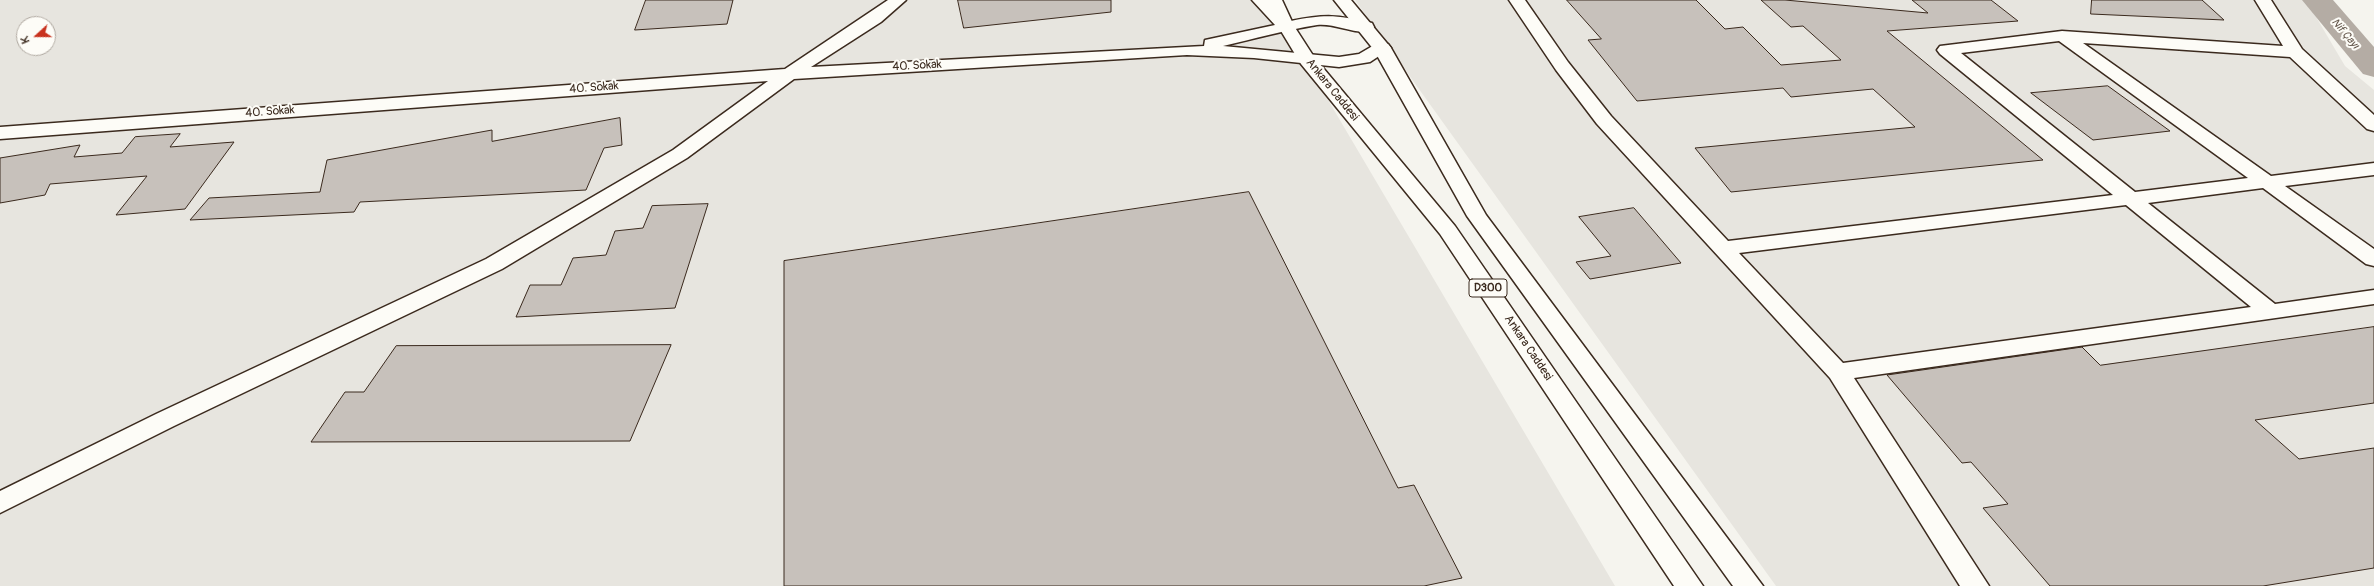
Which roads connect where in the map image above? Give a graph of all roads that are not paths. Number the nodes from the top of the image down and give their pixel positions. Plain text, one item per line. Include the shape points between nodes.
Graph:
1 (898, 0) edge
2 (1260, 0) edge
3 (1274, 0) edge
4 (1342, 0) edge
5 (1516, 0) edge
6 (2263, 0) edge
7 (1286, 26) junction
8 (1366, 27) junction
9 (2062, 36) junction
10 (1382, 48) junction
11 (1188, 50) junction
12 (2295, 52) junction
13 (1307, 60) junction
14 (789, 74) junction
15 (2374, 125) edge
16 (0, 133) edge
17 (2374, 169) edge
18 (2266, 181) junction
19 (2130, 198) junction
20 (1723, 248) junction
21 (2374, 259) edge
22 (2374, 297) edge
23 (2271, 312) junction
24 (1838, 372) junction
25 (0, 503) edge
26 (1689, 586) edge
27 (1749, 586) edge
28 (1975, 586) edge

1 - 14 main road via 876,18
2 - 7 main road
3 - 7 main road, Ankara Caddesi / D300
4 - 8 main road, D300
5 - 20 main road via 1604,120
6 - 12 main road
7 - 8 main road via 1318,20
7 - 11 main road
7 - 13 main road, Ankara Caddesi / D300
8 - 10 main road, D300
9 - 12 main road
9 - 18 main road
9 - 19 main road via 1946,50
10 - 13 main road via 1364,58 1339,62
10 - 27 main road, D300 via 1477,216
11 - 13 main road via 1254,53
11 - 14 main road, 40. Sokak
12 - 15 main road
13 - 26 main road, Ankara Caddesi / D300 via 1448,230
14 - 16 main road, 40. Sokak
14 - 25 main road via 680,154 494,264 165,420
17 - 18 main road
18 - 19 main road
18 - 21 main road
19 - 20 main road
19 - 23 main road
20 - 24 main road
22 - 23 main road
23 - 24 main road
24 - 28 main road

